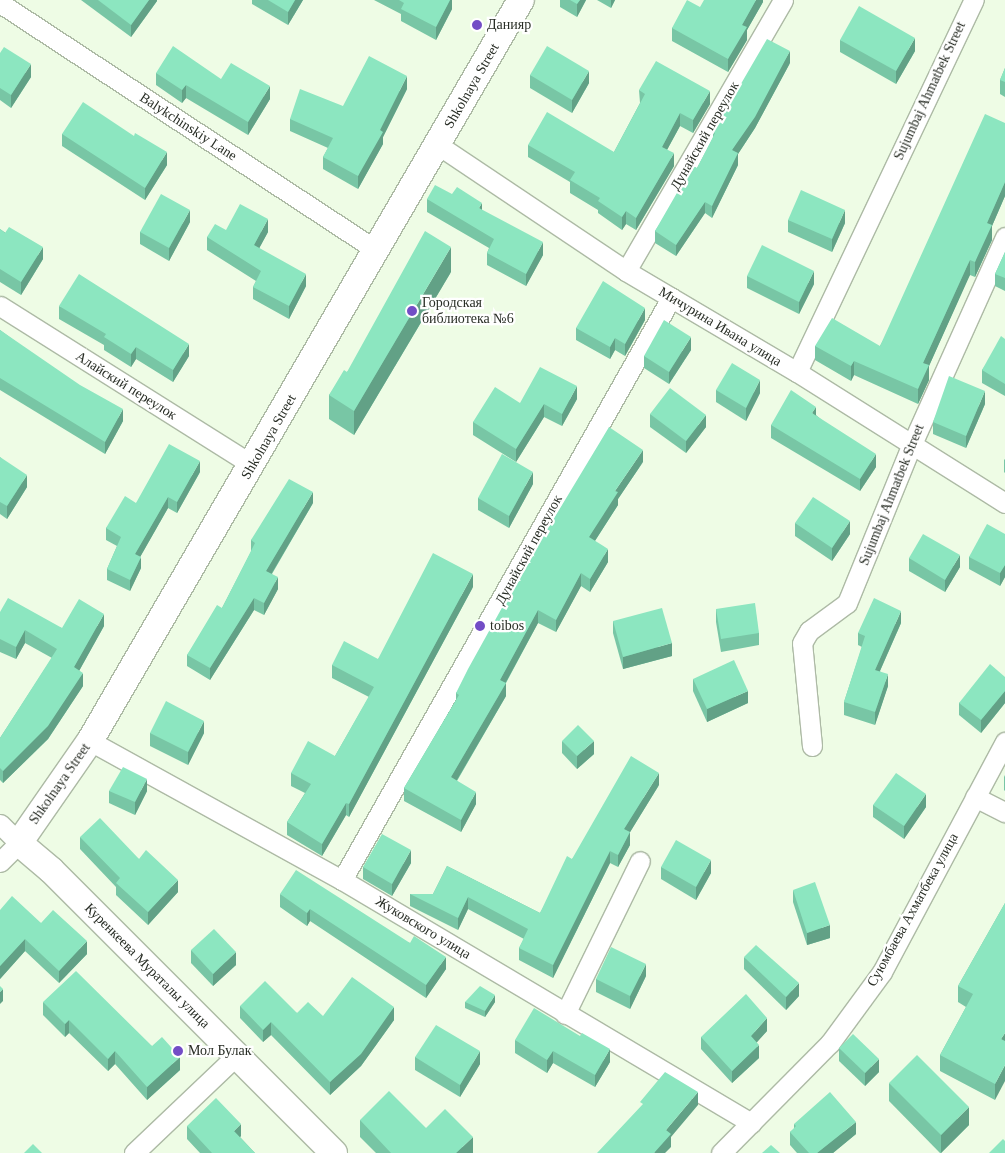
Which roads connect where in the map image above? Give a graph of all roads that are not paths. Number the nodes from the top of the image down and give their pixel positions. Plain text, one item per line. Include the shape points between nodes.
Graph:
1 (521, 0) edge
2 (783, 0) edge
3 (974, 0) edge
4 (0, 3) edge
5 (438, 145) junction
6 (1005, 237) edge
7 (377, 251) junction
8 (626, 271) junction
9 (671, 298) junction
10 (0, 306) edge
11 (797, 372) junction
12 (912, 444) junction
13 (252, 465) junction
14 (1005, 503) edge
15 (90, 741) junction
16 (1005, 742) edge
17 (812, 746) dead end
18 (975, 797) junction
19 (1005, 812) edge
20 (0, 824) edge
21 (19, 843) junction
22 (640, 861) dead end
23 (0, 862) edge
24 (342, 880) junction
25 (566, 1014) junction
26 (237, 1055) junction
27 (751, 1123) junction
28 (134, 1153) edge
29 (334, 1153) edge
30 (720, 1153) edge

1 - 5 street, Shkolnaya Street
2 - 8 street, Дунайский переулок
3 - 11 street, Sujumbaj Ahmatbek Street
4 - 7 street, Balykchinskiy Lane
5 - 7 street, Shkolnaya Street
5 - 8 street, Мичурина Ивана улица
6 - 12 street, Sujumbaj Ahmatbek Street
7 - 13 street, Shkolnaya Street
8 - 9 street, Мичурина Ивана улица
9 - 11 street, Мичурина Ивана улица
9 - 24 street, Дунайский переулок
10 - 13 street, Алайский переулок
11 - 12 street, Мичурина Ивана улица
12 - 14 street, Мичурина Ивана улица
12 - 17 street, Sujumbaj Ahmatbek Street via 847,603 809,631 802,643
13 - 15 street, Shkolnaya Street
15 - 21 street, Shkolnaya Street
15 - 24 street, Жуковского улица
16 - 18 street, Суюмбаева Ахматбека улица
18 - 19 street
18 - 27 street, Суюмбаева Ахматбека улица via 882,972 830,1043
20 - 21 street, Куренкеева Мураталы улица
21 - 23 street, Shkolnaya Street
21 - 26 street, Куренкеева Мураталы улица via 51,870
22 - 25 street
24 - 25 street, Жуковского улица
25 - 27 street, Жуковского улица
26 - 28 street
26 - 29 street, Куренкеева Мураталы улица
27 - 30 street, Суюмбаева Ахматбека улица

